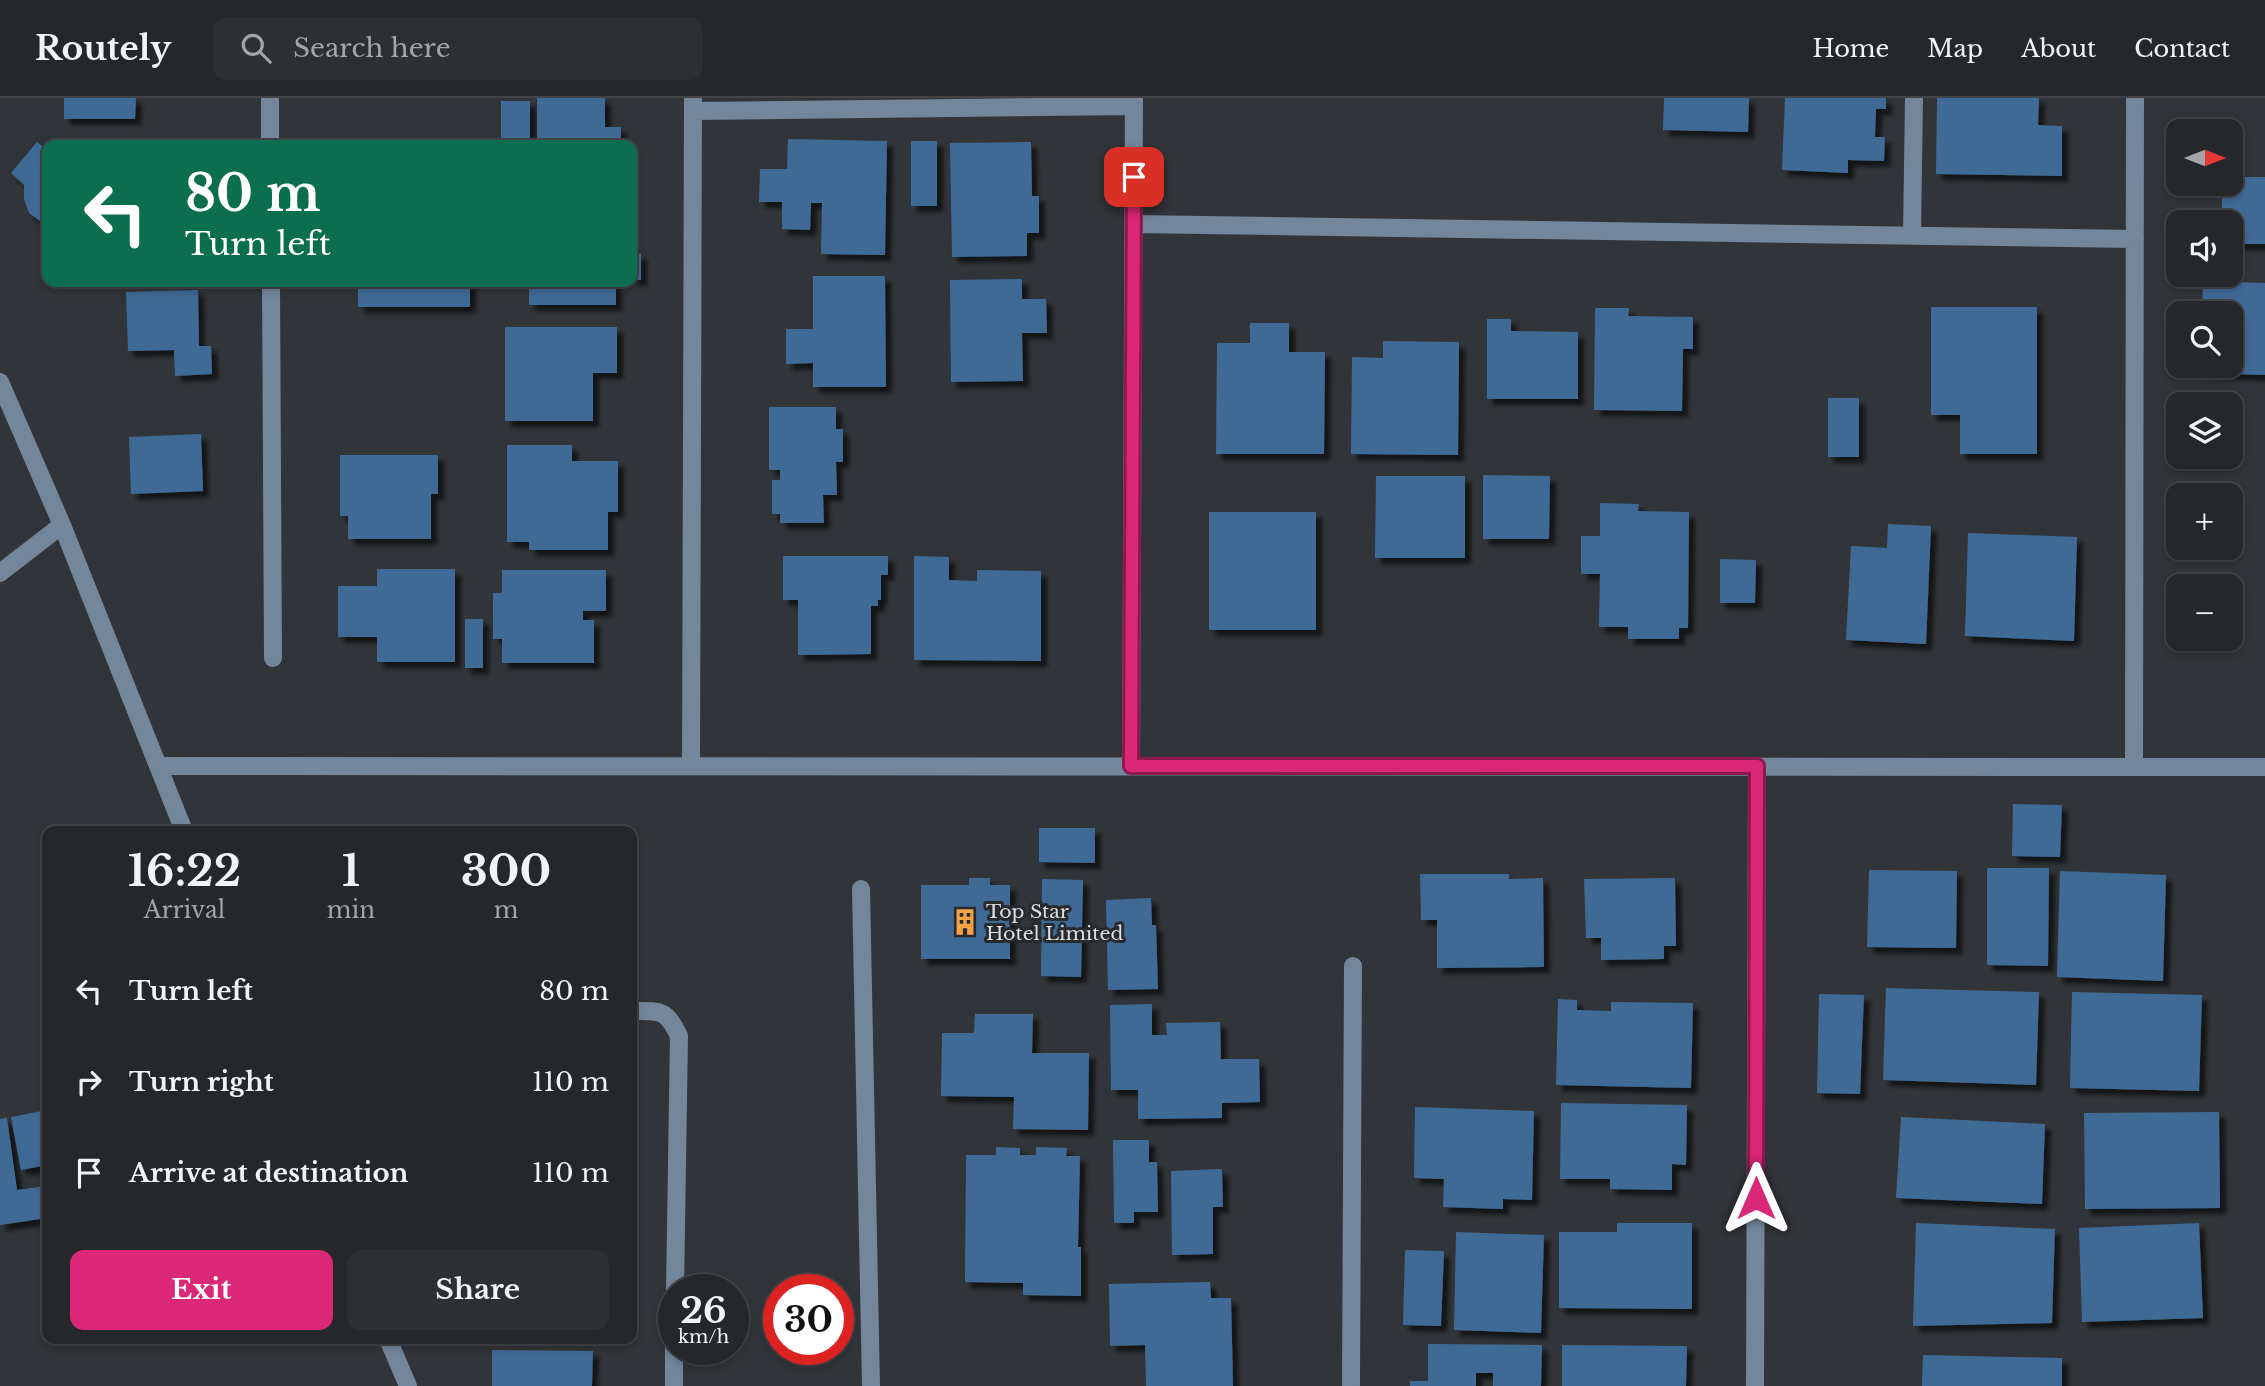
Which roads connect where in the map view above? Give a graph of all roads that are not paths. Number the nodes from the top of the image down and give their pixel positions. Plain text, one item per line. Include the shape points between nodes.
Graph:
1 (270, 98) edge
2 (1914, 98) edge
3 (2135, 98) edge
4 (1134, 102) edge
5 (693, 105) edge
6 (270, 140) edge
7 (1134, 224) junction
8 (1912, 235) junction
9 (2135, 239) junction
10 (271, 287) edge
11 (0, 382) edge
12 (62, 525) junction
13 (0, 573) edge
14 (273, 658) dead end
15 (159, 766) junction
16 (691, 766) junction
17 (1131, 766) junction
18 (1757, 766) junction
19 (2134, 766) junction
20 (2265, 767) edge
21 (182, 826) edge
22 (861, 889) dead end
23 (1353, 966) dead end
24 (637, 1011) edge
25 (675, 1274) edge
26 (390, 1344) edge
27 (674, 1365) edge
28 (408, 1386) edge
29 (674, 1386) edge
30 (870, 1386) edge
31 (1351, 1386) edge
32 (1755, 1386) edge

1 - 6 street
2 - 8 street
3 - 9 street
4 - 5 street
4 - 7 street
5 - 16 street
7 - 8 street
7 - 17 street
8 - 9 street
9 - 19 street
10 - 14 street
11 - 12 street
12 - 13 street
12 - 15 street
15 - 16 street
15 - 21 street
16 - 17 street
17 - 18 street
18 - 19 street
18 - 32 street
19 - 20 street
22 - 30 street
23 - 31 street
24 - 25 street via 659,1011 670,1017 679,1036
26 - 28 street
27 - 29 street

